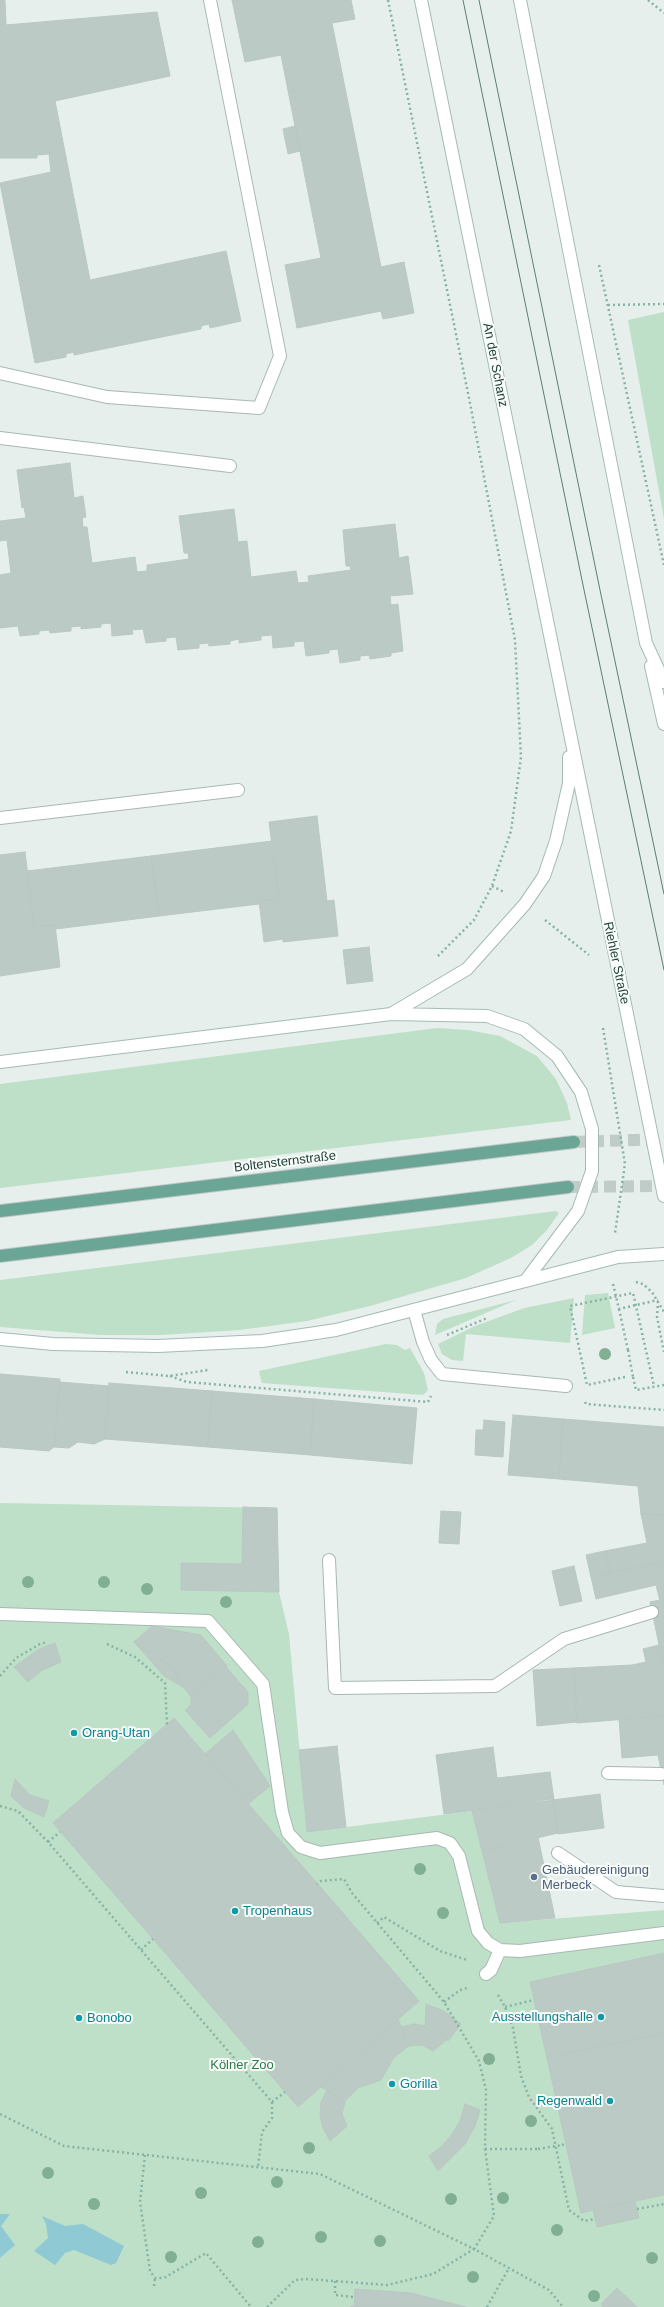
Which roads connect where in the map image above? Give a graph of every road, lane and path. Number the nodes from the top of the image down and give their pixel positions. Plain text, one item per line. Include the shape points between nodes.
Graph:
1 (210, 0) edge
2 (388, 0) edge
3 (420, 0) edge
4 (520, 0) edge
5 (648, 0) edge
6 (664, 12) edge
7 (598, 260) dead end
8 (664, 304) edge
9 (608, 305) junction
10 (0, 373) edge
11 (0, 438) edge
12 (230, 466) dead end
13 (664, 566) edge
14 (646, 643) junction
15 (664, 682) edge
16 (664, 724) edge
17 (569, 730) junction
18 (238, 790) dead end
19 (0, 818) edge
20 (433, 961) dead end
21 (392, 1014) junction
22 (0, 1062) edge
23 (574, 1142) tunnel mouth
24 (568, 1187) tunnel mouth
25 (664, 1196) edge
26 (0, 1211) edge
27 (664, 1254) edge
28 (0, 1256) edge
29 (526, 1280) junction
30 (633, 1281) dead end
31 (618, 1282) dead end
32 (613, 1283) junction
33 (606, 1284) dead end
34 (658, 1300) junction
35 (619, 1309) junction
36 (414, 1310) junction
37 (664, 1312) edge
38 (0, 1339) edge
39 (664, 1352) edge
40 (442, 1374) junction
41 (169, 1376) dead end
42 (625, 1377) dead end
43 (664, 1385) edge
44 (566, 1386) joint
45 (654, 1386) junction
46 (664, 1410) edge
47 (329, 1560) dead end
48 (652, 1612) dead end
49 (0, 1614) edge
50 (52, 1641) dead end
51 (102, 1642) dead end
52 (0, 1676) edge
53 (167, 1724) dead end
54 (608, 1773) dead end
55 (661, 1774) dead end
56 (0, 1806) edge
57 (60, 1832) dead end
58 (48, 1842) junction
59 (558, 1854) dead end
60 (317, 1884) dead end
61 (664, 1896) edge
62 (377, 1923) junction
63 (664, 1933) edge
64 (153, 1939) dead end
65 (141, 1950) junction
66 (500, 1950) junction
67 (486, 1974) junction
68 (474, 1987) dead end
69 (534, 2000) dead end
70 (444, 2002) junction
71 (505, 2007) junction
72 (285, 2092) dead end
73 (272, 2102) junction
74 (0, 2114) edge
75 (564, 2145) dead end
76 (485, 2149) junction
77 (145, 2155) junction
78 (258, 2167) junction
79 (664, 2204) edge
80 (637, 2210) dead end
81 (595, 2219) dead end
82 (474, 2249) junction
83 (509, 2268) junction
84 (155, 2278) junction
85 (335, 2281) junction
86 (154, 2286) dead end
87 (354, 2297) dead end
88 (251, 2307) edge
89 (267, 2307) edge
90 (487, 2307) edge
91 (563, 2307) edge

1 - 10 main road via 280,356 259,408 107,396
2 - 20 path via 469,396 515,640 521,757 511,831 492,886 474,920
3 - 17 main road, An der Schanz
4 - 14 main road
5 - 6 path
7 - 9 path
8 - 9 path
9 - 13 path
11 - 12 main road
14 - 15 main road
14 - 16 main road
17 - 21 main road via 569,783 556,841 544,876 525,904 467,969
17 - 25 main road, Riehler Straße
18 - 19 main road
21 - 22 main road
21 - 29 main road via 486,1016 524,1029 557,1056 581,1092 592,1129 592,1171 578,1211
23 - 26 main road, Boltensternstraße
24 - 28 main road
27 - 29 main road via 618,1258
29 - 36 main road
30 - 34 path via 644,1284
31 - 32 path
32 - 33 path
32 - 35 path
34 - 35 path
34 - 37 path
34 - 39 path via 657,1317
35 - 45 path, bridge via 636,1390
36 - 38 main road via 336,1330 262,1341 158,1346 53,1344
36 - 40 main road via 423,1342 431,1360
40 - 41 path via 428,1402 187,1382
40 - 44 main road
42 - 45 path, bridge via 587,1385 570,1306 633,1293
43 - 45 path
44 - 46 path via 572,1386 586,1404
47 - 48 main road via 335,1688 495,1686 564,1639
49 - 66 main road via 208,1620 263,1684 282,1812 288,1833 300,1847 320,1853 437,1838 450,1843 459,1856 478,1931 488,1943
50 - 52 path via 40,1644 16,1658
51 - 53 path via 136,1657 165,1683
54 - 55 main road
56 - 58 path via 18,1811
57 - 58 path
58 - 65 path
59 - 61 main road via 616,1892
60 - 62 path via 321,1880 344,1879
62 - 67 path via 384,1918 440,1951 475,1962
62 - 70 path
63 - 66 main road via 520,1951
64 - 65 path
65 - 73 path
66 - 67 main road via 491,1970
67 - 71 path
68 - 70 path via 460,1990
69 - 71 path
70 - 76 path via 479,2061 486,2090
71 - 81 path via 513,2028 521,2076 529,2097 552,2129 569,2210 584,2221
72 - 73 path
73 - 78 path via 272,2118 262,2132
74 - 77 path via 64,2146
75 - 76 path, bridge via 538,2149
76 - 82 path via 494,2216
77 - 78 path
77 - 84 path via 140,2202 150,2271
78 - 82 path via 320,2174
79 - 80 path
82 - 83 path
82 - 85 path via 433,2274 387,2285
83 - 90 path
83 - 91 path via 549,2290
84 - 86 path
84 - 88 path via 164,2278 206,2253
85 - 87 path via 335,2295
85 - 89 path via 295,2280

